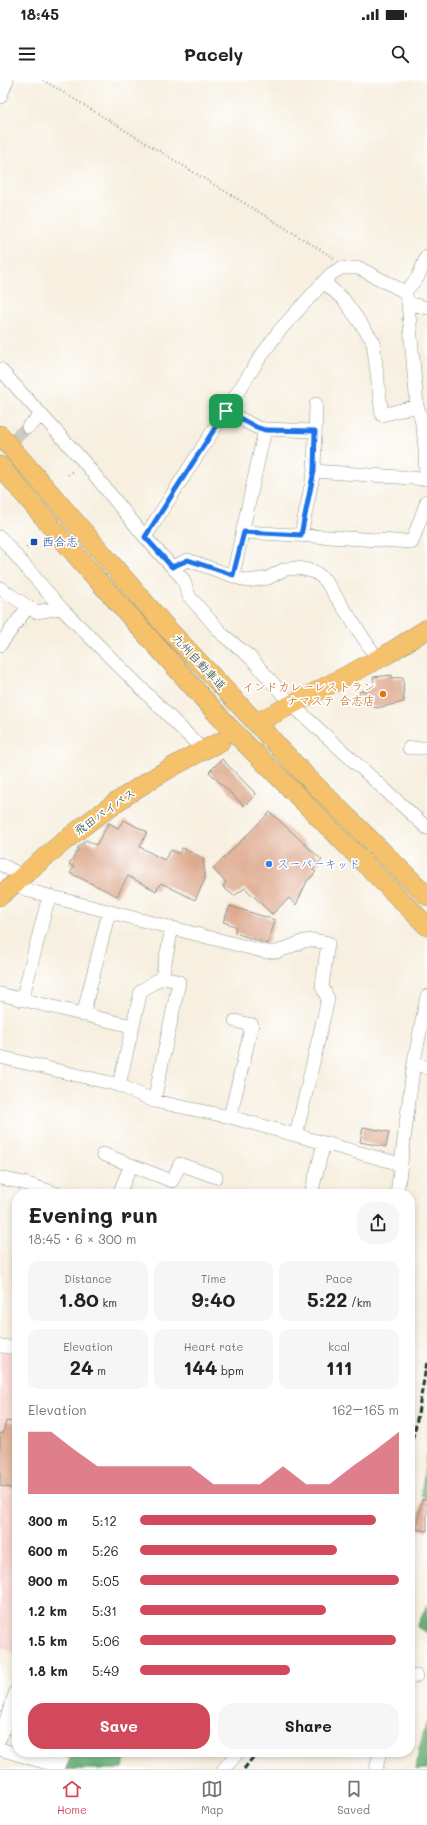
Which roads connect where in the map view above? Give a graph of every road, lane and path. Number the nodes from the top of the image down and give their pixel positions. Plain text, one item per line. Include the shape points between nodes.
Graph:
1 (7, 80) edge
2 (43, 80) edge
3 (0, 97) edge
4 (427, 256) edge
5 (341, 268) junction
6 (324, 282) junction
7 (407, 298) junction
8 (427, 308) edge
9 (0, 369) edge
10 (316, 404) dead end
11 (226, 411) junction
12 (422, 413) edge
13 (41, 416) junction
14 (28, 427) tunnel mouth
15 (265, 430) junction
16 (315, 431) junction
17 (0, 435) edge
18 (0, 466) edge
19 (314, 471) junction
20 (426, 480) edge
21 (427, 500) edge
22 (244, 532) junction
23 (301, 535) junction
24 (0, 536) edge
25 (145, 537) junction
26 (172, 567) junction
27 (233, 575) junction
28 (0, 588) edge
29 (27, 608) junction
30 (61, 608) junction
31 (427, 629) edge
32 (0, 645) edge
33 (378, 660) junction
34 (291, 704) junction
35 (264, 719) dead end
36 (220, 742) dead end
37 (409, 748) dead end
38 (427, 748) edge
39 (203, 750) junction
40 (427, 828) edge
41 (0, 864) edge
42 (19, 880) junction
43 (424, 893) edge
44 (0, 896) edge
45 (49, 896) junction
46 (109, 912) junction
47 (427, 926) edge
48 (172, 928) junction
49 (162, 978) junction
50 (0, 994) edge
51 (427, 996) edge
52 (22, 1000) junction
53 (83, 1015) junction
54 (235, 1021) dead end
55 (131, 1026) junction
56 (0, 1057) edge
57 (414, 1062) junction
58 (427, 1068) edge
59 (118, 1085) junction
60 (154, 1101) junction
61 (230, 1117) junction
62 (296, 1135) junction
63 (324, 1143) junction
64 (103, 1154) dead end
65 (400, 1164) junction
66 (131, 1165) junction
67 (216, 1177) dead end
68 (0, 1178) edge
69 (43, 1189) edge
70 (121, 1189) edge
71 (312, 1189) edge
72 (398, 1189) edge
73 (0, 1346) edge
74 (12, 1347) edge
75 (12, 1706) edge
76 (0, 1738) edge
77 (0, 1749) edge
78 (12, 1753) edge
79 (24, 1757) edge
80 (61, 1757) edge
81 (234, 1757) edge
82 (379, 1757) edge
83 (58, 1768) edge
84 (224, 1769) edge
85 (376, 1769) edge

1 - 3 street
2 - 5 path via 337,260
4 - 7 street
5 - 6 street via 330,274
5 - 7 street via 359,268
6 - 11 street via 279,331
6 - 12 street via 344,300 373,341 382,415
7 - 8 street
7 - 12 street
9 - 13 street
10 - 16 street
11 - 15 street
11 - 25 street
12 - 20 street
13 - 14 street
13 - 25 street via 84,462
15 - 16 street
15 - 22 street
16 - 19 street
17 - 43 highway, 九州自動車道 via 166,627 306,776
18 - 47 highway, 九州自動車道 via 227,725
19 - 20 street
19 - 23 street
21 - 23 street via 412,542
22 - 23 street
22 - 27 street
24 - 30 street
25 - 26 street
26 - 27 street via 188,560
26 - 34 street via 183,579 188,596 223,634 251,658
27 - 33 street via 247,581 268,578 285,569 299,568 315,572 325,580
28 - 29 street
29 - 30 street via 36,612
29 - 32 street
30 - 39 street
31 - 33 highway
33 - 34 highway
34 - 35 highway
34 - 40 street
36 - 39 highway, 飛田バイパス
37 - 38 street
39 - 42 highway, 飛田バイパス via 101,814
41 - 42 street
42 - 44 highway, 飛田バイパス
42 - 45 street
45 - 46 street
45 - 52 street
46 - 48 street
46 - 53 street
48 - 49 street
48 - 62 street via 266,952 277,952 304,941 328,943 322,986 328,999
49 - 55 street via 141,991
49 - 60 street via 179,982
50 - 52 street
51 - 57 street
52 - 53 street
53 - 55 street
54 - 61 street via 252,1026
55 - 59 street
56 - 59 street
57 - 58 street
57 - 65 street
59 - 60 street
60 - 61 street
61 - 62 street
62 - 63 street
63 - 65 street
63 - 71 street
64 - 66 street
65 - 72 street
66 - 67 street via 172,1181 180,1164
66 - 70 street
68 - 69 street
73 - 74 street
75 - 76 street
77 - 78 street
79 - 83 street
80 - 83 street
81 - 84 street
82 - 85 street

